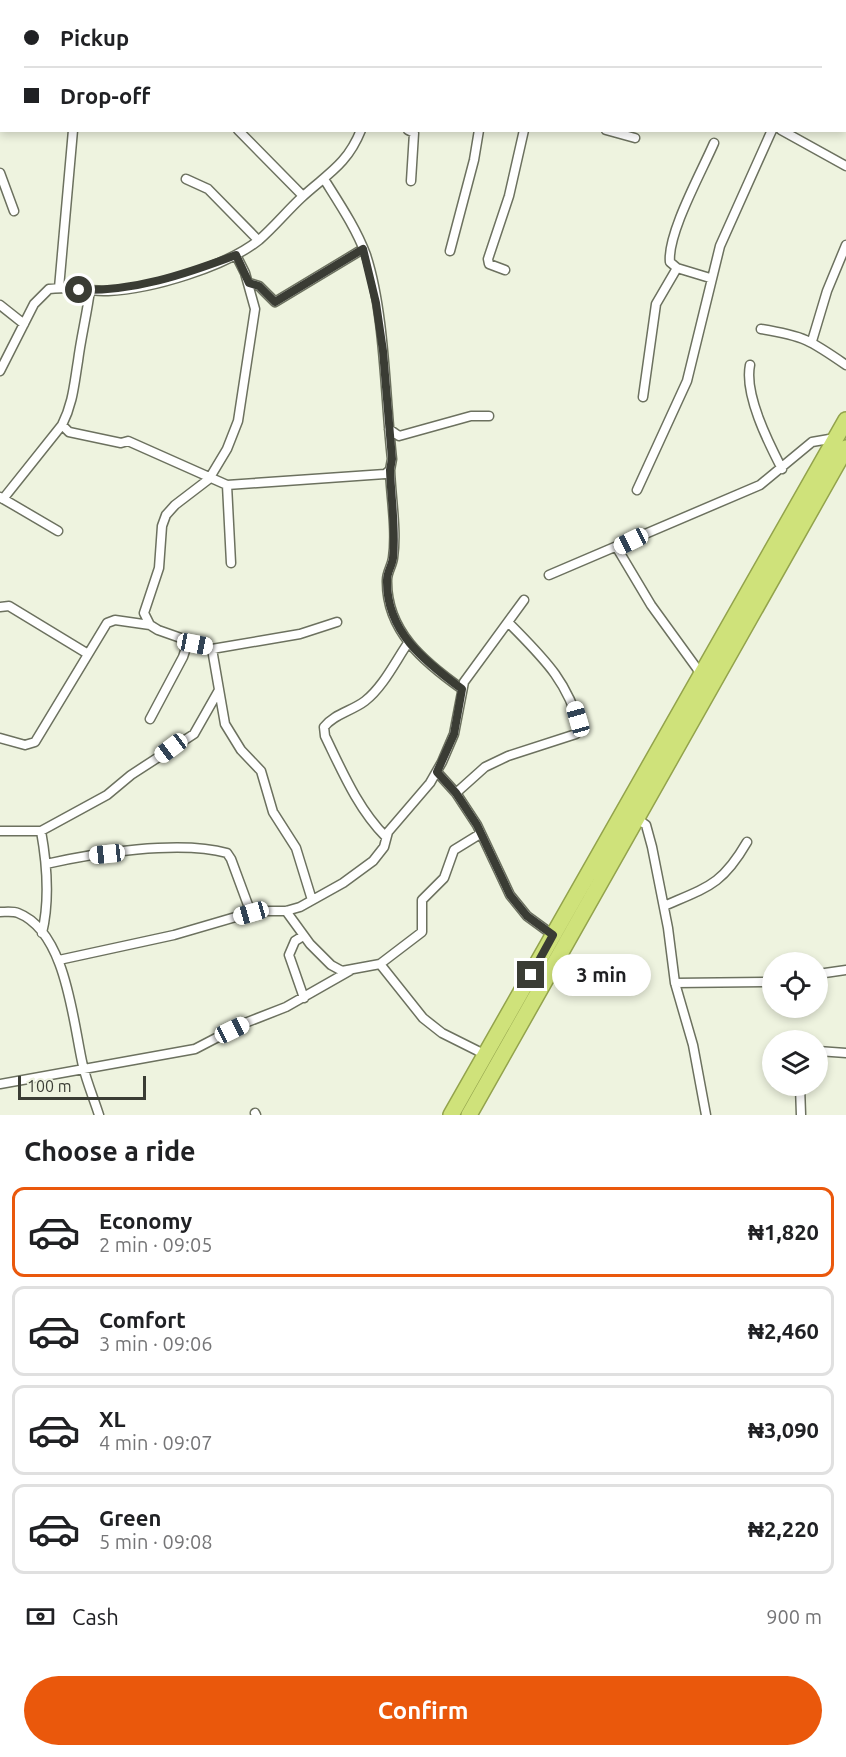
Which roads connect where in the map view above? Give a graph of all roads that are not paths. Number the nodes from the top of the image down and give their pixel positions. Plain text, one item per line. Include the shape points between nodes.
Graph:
1 (73, 132) edge
2 (240, 132) edge
3 (360, 132) edge
4 (412, 132) edge
5 (479, 132) edge
6 (524, 132) edge
7 (613, 132) edge
8 (771, 132) edge
9 (786, 132) edge
10 (635, 138) dead end
11 (714, 143) dead end
12 (846, 166) edge
13 (0, 173) edge
14 (186, 179) dead end
15 (324, 179) junction
16 (411, 181) dead end
17 (303, 196) junction
18 (14, 211) dead end
19 (258, 240) junction
20 (846, 245) edge
21 (363, 249) junction
22 (450, 251) dead end
23 (236, 255) junction
24 (677, 268) junction
25 (505, 270) dead end
26 (710, 278) junction
27 (249, 283) junction
28 (59, 288) junction
29 (90, 290) junction
30 (0, 305) edge
31 (24, 324) junction
32 (761, 329) dead end
33 (813, 341) junction
34 (750, 365) dead end
35 (846, 365) edge
36 (0, 371) edge
37 (643, 397) dead end
38 (489, 416) dead end
39 (846, 420) edge
40 (62, 425) junction
41 (389, 429) junction
42 (841, 443) edge
43 (782, 469) junction
44 (390, 470) junction
45 (209, 479) junction
46 (226, 485) junction
47 (637, 490) dead end
48 (1, 498) edge
49 (58, 531) dead end
50 (617, 548) junction
51 (231, 563) dead end
52 (549, 575) dead end
53 (524, 600) dead end
54 (0, 607) edge
55 (337, 622) dead end
56 (508, 622) junction
57 (150, 625) junction
58 (188, 642) junction
59 (408, 643) junction
60 (212, 649) junction
61 (88, 654) junction
62 (701, 674) junction
63 (462, 689) junction
64 (219, 690) junction
65 (150, 719) dead end
66 (0, 738) edge
67 (437, 772) junction
68 (456, 793) junction
69 (635, 817) junction
70 (0, 831) edge
71 (41, 831) junction
72 (480, 834) junction
73 (386, 837) junction
74 (747, 842) dead end
75 (46, 864) junction
76 (312, 900) junction
77 (664, 906) junction
78 (286, 911) junction
79 (0, 912) edge
80 (251, 913) junction
81 (42, 933) junction
82 (553, 935) junction
83 (303, 936) junction
84 (59, 960) junction
85 (380, 964) junction
86 (351, 970) junction
87 (846, 970) edge
88 (828, 973) edge
89 (762, 981) edge
90 (675, 983) junction
91 (304, 998) junction
92 (828, 1052) edge
93 (846, 1053) edge
94 (486, 1055) junction
95 (83, 1068) junction
96 (0, 1084) edge
97 (800, 1096) edge
98 (99, 1115) edge
99 (451, 1115) edge
100 (469, 1115) edge
101 (706, 1115) edge
102 (801, 1115) edge

1 - 28 street
2 - 17 street
3 - 15 street via 353,149
4 - 16 street
5 - 22 street
6 - 25 street via 509,196 488,259 489,264
7 - 10 street
8 - 26 street via 729,222
9 - 12 street
11 - 24 street via 678,225 670,255 670,262
13 - 18 street
14 - 19 street via 208,189
15 - 17 street
15 - 21 street
17 - 19 street
19 - 23 street
20 - 33 street via 826,291
21 - 27 street via 275,302 259,286
21 - 41 street via 381,339
23 - 27 street
23 - 29 street via 161,282 110,291
24 - 26 street
24 - 37 street via 656,304
26 - 47 street via 687,381
27 - 45 street via 255,309 238,421
28 - 29 street
28 - 31 street via 49,289 34,304
29 - 40 street via 75,393
30 - 31 street
31 - 36 street
32 - 33 street
33 - 35 street
34 - 43 street via 749,386 755,409
38 - 41 street via 471,416 399,436
39 - 42 highway
40 - 45 street via 69,432 121,443 128,441
40 - 48 street
41 - 44 street
42 - 43 street via 812,442
42 - 62 highway
42 - 69 highway
43 - 50 street via 760,485
44 - 46 street via 385,474
44 - 59 street via 393,559 387,577 388,602
45 - 46 street
45 - 57 street via 166,515 159,568 144,613
46 - 51 street
48 - 49 street
50 - 52 street
50 - 62 street via 651,605
53 - 56 street
54 - 61 street via 9,606
55 - 60 street via 300,634
56 - 63 street
56 - 68 street via 557,673 573,703 580,728 576,734 485,767
57 - 58 street
57 - 61 street via 115,620 107,623
58 - 60 street
58 - 65 street
59 - 63 street via 428,664
59 - 73 street via 375,692 324,727 361,807
60 - 64 street
61 - 66 street via 35,742 25,745
62 - 82 highway
63 - 67 street via 454,734
64 - 71 street via 194,734 107,795
64 - 76 street via 225,724 241,750 261,771 273,812 296,848
67 - 68 street
67 - 73 street
68 - 72 street
69 - 77 street via 646,825
69 - 100 highway
70 - 71 street
71 - 75 street
72 - 82 street via 510,895 527,916
72 - 85 street via 454,850 444,878 422,900 422,933
73 - 76 street via 384,847 373,861
74 - 77 street via 735,863 714,884
75 - 80 street via 168,848 218,850 231,859
75 - 81 street via 46,916
76 - 78 street
77 - 90 street
78 - 80 street
78 - 83 street
79 - 81 street via 17,913
80 - 84 street via 174,935
81 - 84 street
82 - 94 highway
83 - 86 street via 330,964 342,971
83 - 91 street via 295,941 289,956
84 - 95 street via 74,1012
85 - 86 street
85 - 94 street via 423,1018 442,1033
86 - 91 street
87 - 88 street
89 - 90 street
90 - 101 street via 693,1045
91 - 95 street via 195,1049
92 - 93 street
94 - 99 highway
95 - 96 street
95 - 98 street
97 - 102 street

